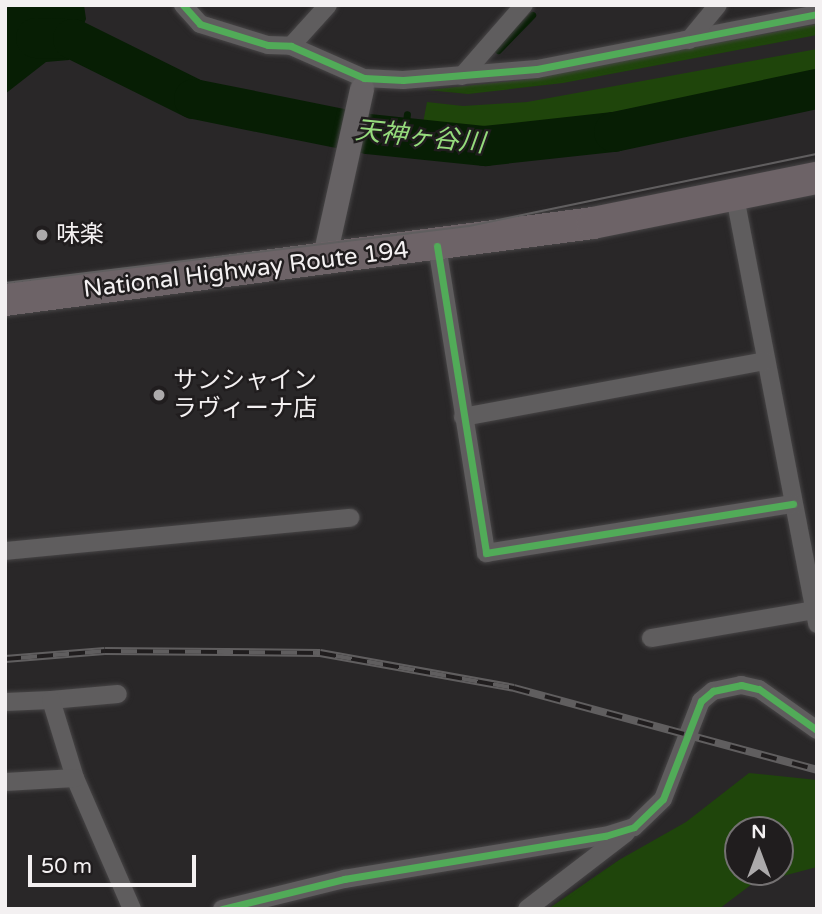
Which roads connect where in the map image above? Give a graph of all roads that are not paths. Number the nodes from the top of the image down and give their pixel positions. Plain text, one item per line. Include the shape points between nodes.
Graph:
1 (183, 5) edge
2 (328, 5) edge
3 (524, 5) edge
4 (718, 5) edge
5 (817, 14) edge
6 (689, 40) junction
7 (291, 46) junction
8 (462, 76) junction
9 (363, 83) junction
10 (817, 178) edge
11 (735, 197) junction
12 (437, 246) junction
13 (324, 261) junction
14 (5, 300) edge
15 (766, 361) junction
16 (463, 417) junction
17 (793, 504) junction
18 (350, 518) dead end
19 (5, 551) edge
20 (815, 617) edge
21 (651, 638) dead end
22 (118, 694) dead end
23 (51, 700) junction
24 (5, 702) edge
25 (817, 730) edge
26 (75, 778) junction
27 (5, 782) edge
28 (634, 827) junction
29 (132, 909) edge
30 (222, 909) edge
31 (527, 909) edge

1 - 7 street via 200,24 268,45
2 - 7 street
3 - 8 street
4 - 6 street
5 - 6 street
6 - 8 street via 537,69
7 - 9 street
8 - 9 street
9 - 13 street
10 - 11 highway, National Highway Route 194
11 - 12 highway, National Highway Route 194
11 - 15 street
12 - 13 highway, National Highway Route 194
12 - 16 street
13 - 14 highway, National Highway Route 194
15 - 16 street
15 - 17 street
16 - 17 street via 486,553
17 - 20 street
18 - 19 street
20 - 21 street
22 - 23 street
23 - 24 street
23 - 26 street
25 - 28 street via 759,689 741,685 713,691 701,701 663,799
26 - 27 street
26 - 29 street
28 - 30 street via 605,836 344,879
28 - 31 street

